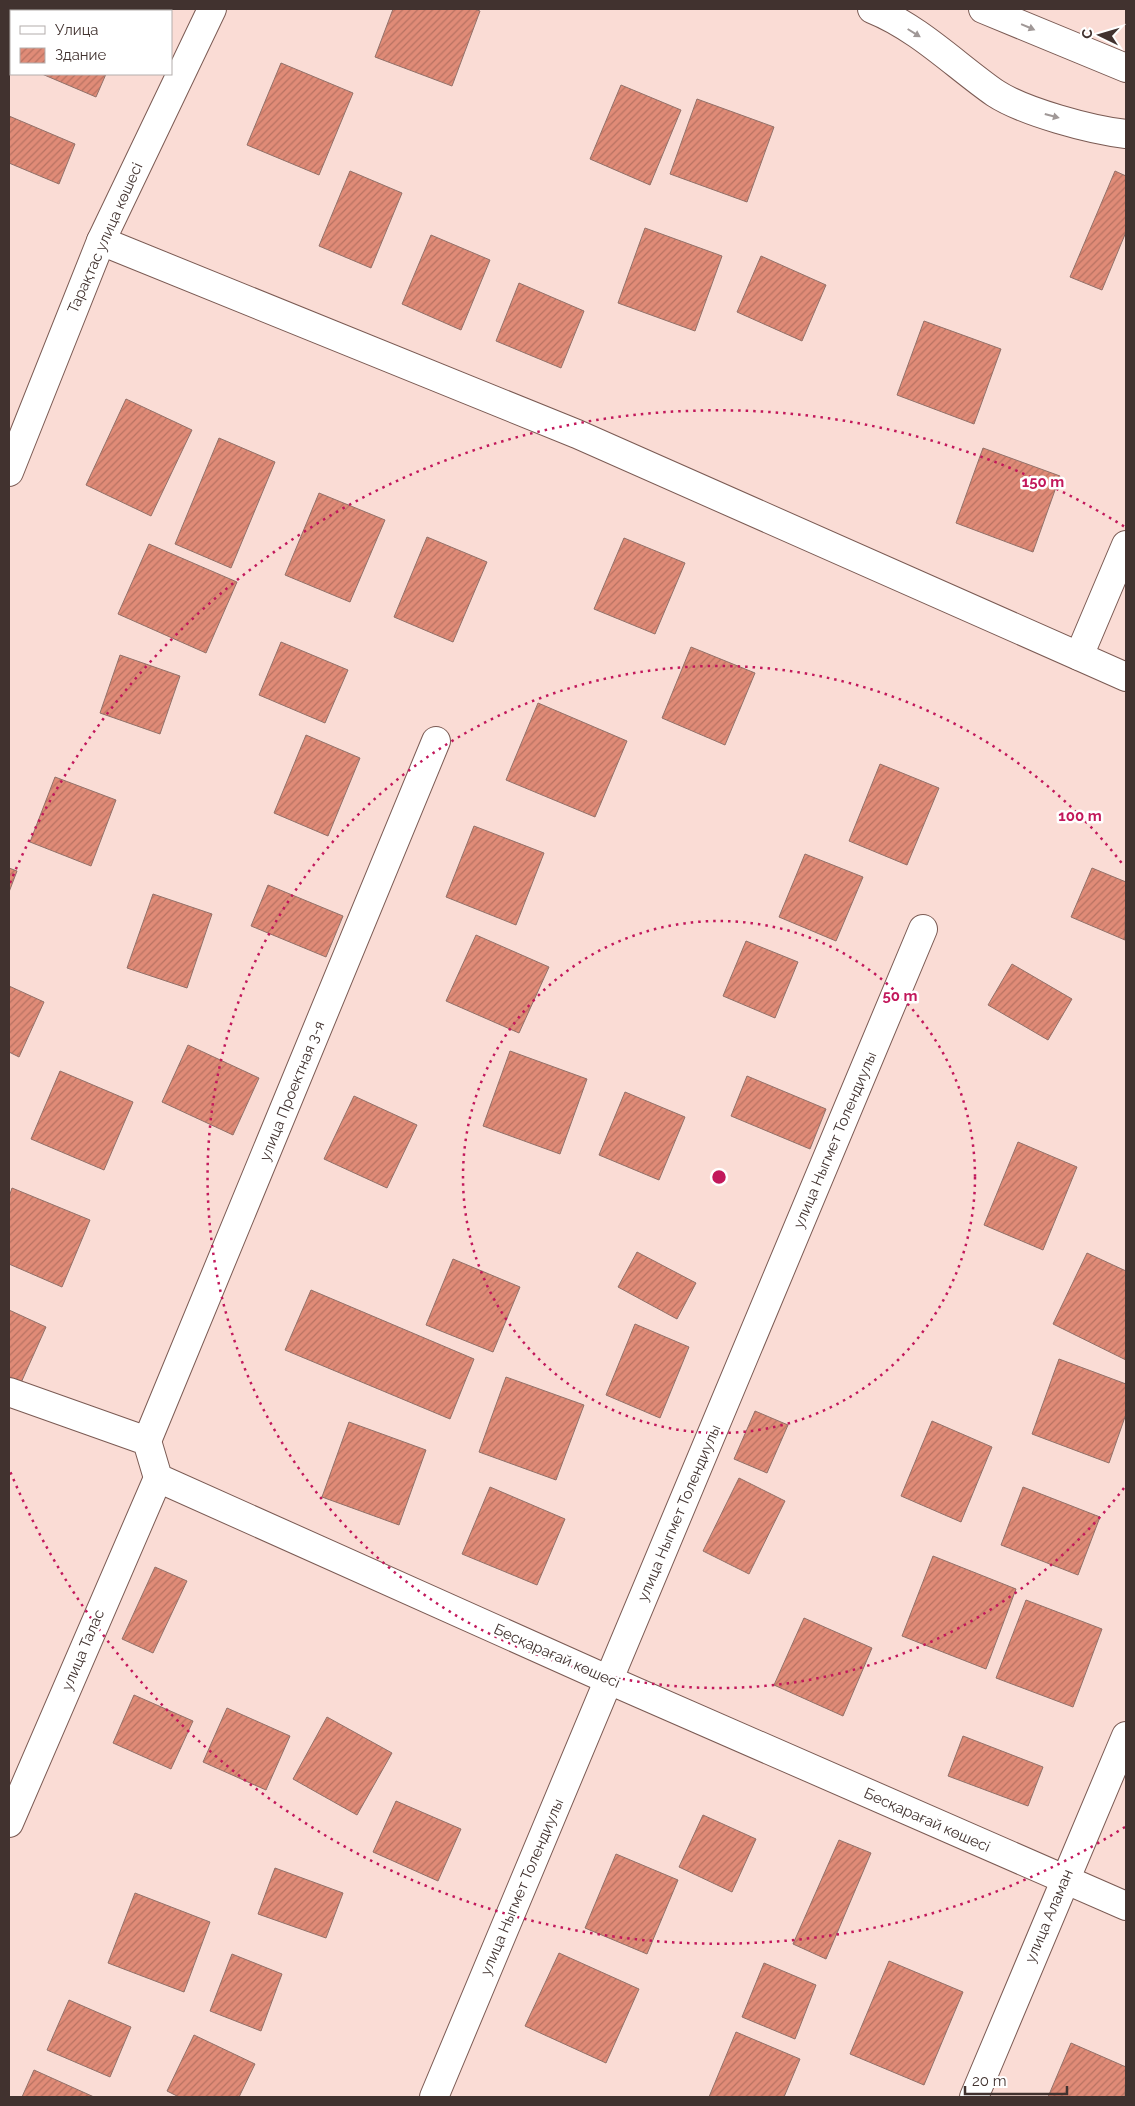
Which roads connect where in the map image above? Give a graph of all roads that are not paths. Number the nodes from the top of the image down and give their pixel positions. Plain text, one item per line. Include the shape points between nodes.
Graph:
1 (212, 9) edge
2 (872, 9) edge
3 (983, 9) edge
4 (1126, 68) edge
5 (1126, 134) edge
6 (101, 241) junction
7 (9, 472) edge
8 (1126, 545) edge
9 (1078, 656) junction
10 (1126, 677) edge
11 (436, 741) dead end
12 (923, 929) dead end
13 (9, 1392) edge
14 (147, 1441) junction
15 (158, 1478) junction
16 (609, 1680) junction
17 (1126, 1736) edge
18 (9, 1823) edge
19 (1064, 1880) junction
20 (1126, 1906) edge
21 (434, 2097) edge
22 (974, 2097) edge

1 - 6 street, Тарақтас улица көшесі
2 -> 5 street via 944,52 997,94 1032,111
3 -> 4 street
6 - 7 street, Тарақтас улица көшесі
6 - 9 street via 577,434
8 - 9 street
9 - 10 street
11 - 14 street, улица Проектная 3-я
12 - 16 street, улица Ныгмет Толендиулы
13 - 14 street
14 - 15 street
15 - 16 street, Бесқарағай көшесі
15 - 18 street, улица Талас
16 - 19 street, Бесқарағай көшесі
16 - 21 street, улица Ныгмет Толендиулы
17 - 19 street, улица Аламан
19 - 20 street, Бесқарағай көшесі
19 - 22 street, улица Аламан

